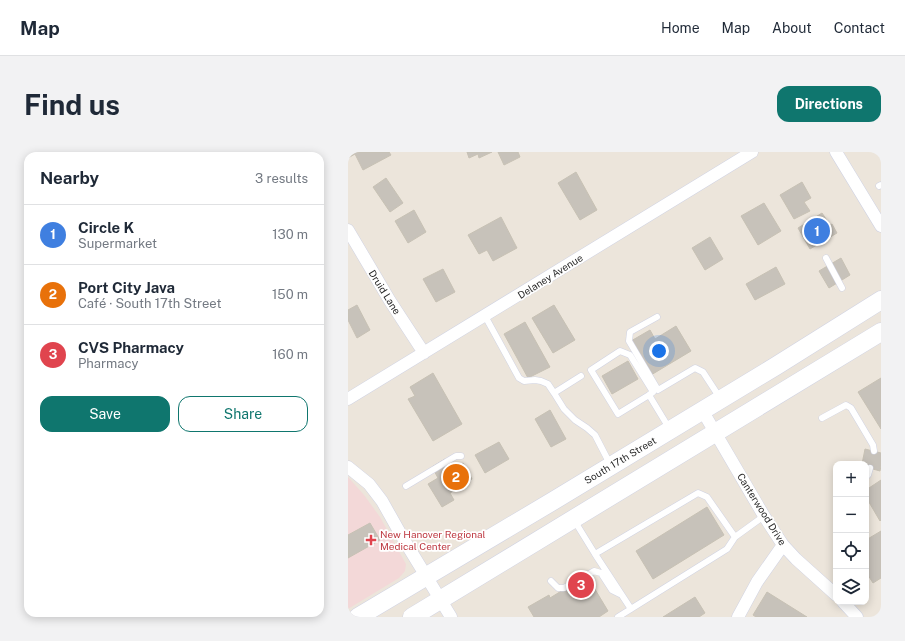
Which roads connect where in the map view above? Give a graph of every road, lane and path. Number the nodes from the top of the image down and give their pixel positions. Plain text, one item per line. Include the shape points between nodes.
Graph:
1 (752, 152) edge
2 (836, 152) edge
3 (881, 226) edge
4 (348, 230) edge
5 (826, 258) dead end
6 (842, 288) dead end
7 (881, 300) edge
8 (485, 316) junction
9 (657, 317) dead end
10 (881, 332) edge
11 (424, 352) junction
12 (581, 376) dead end
13 (554, 393) junction
14 (649, 395) junction
15 (348, 399) edge
16 (721, 399) junction
17 (702, 410) junction
18 (822, 418) dead end
19 (670, 430) junction
20 (716, 432) junction
21 (874, 451) dead end
22 (461, 456) dead end
23 (611, 466) junction
24 (348, 467) edge
25 (870, 468) dead end
26 (869, 472) edge
27 (406, 486) dead end
28 (764, 516) junction
29 (573, 519) junction
30 (735, 537) junction
31 (783, 545) junction
32 (595, 554) junction
33 (426, 576) junction
34 (582, 578) dead end
35 (551, 581) dead end
36 (575, 582) dead end
37 (833, 592) edge
38 (622, 595) junction
39 (440, 600) junction
40 (846, 605) edge
41 (631, 609) junction
42 (358, 617) edge
43 (412, 617) edge
44 (451, 617) edge
45 (618, 617) edge
46 (738, 617) edge
47 (857, 617) edge

1 - 8 street, Delaney Avenue
2 - 3 street
4 - 11 street, Druid Lane
5 - 6 lane
7 - 16 main road, South 17th Street
8 - 11 street, Delaney Avenue
8 - 13 lane via 519,378 524,381 541,381 548,384
9 - 16 lane via 630,332 629,341 658,390 695,368 703,372
10 - 20 main road
11 - 15 street, Delaney Avenue
12 - 13 lane
13 - 23 lane via 564,409 595,435
14 - 14 lane via 653,392 643,375 630,356 620,351 591,370 618,414
14 - 19 lane
16 - 17 main road, South 17th Street
17 - 19 main road, South 17th Street
17 - 20 street, Canterwood Drive
18 - 21 lane via 846,405 851,408
19 - 23 main road, South 17th Street
20 - 28 street, Canterwood Drive
20 - 29 main road
22 - 27 lane via 456,456
23 - 33 main road, South 17th Street
24 - 33 street via 368,484 382,501
25 - 26 lane
28 - 30 lane
28 - 31 street, Canterwood Drive
29 - 32 lane
29 - 39 main road
30 - 32 lane via 707,497 698,493
30 - 41 lane via 727,549
31 - 37 street, Canterwood Drive
31 - 46 street via 757,582
32 - 38 lane
33 - 39 street
33 - 42 main road, South 17th Street
34 - 38 lane via 594,571 601,573 612,590
35 - 36 lane via 558,588
38 - 41 lane
39 - 43 main road
39 - 44 street
40 - 47 street
41 - 45 lane

